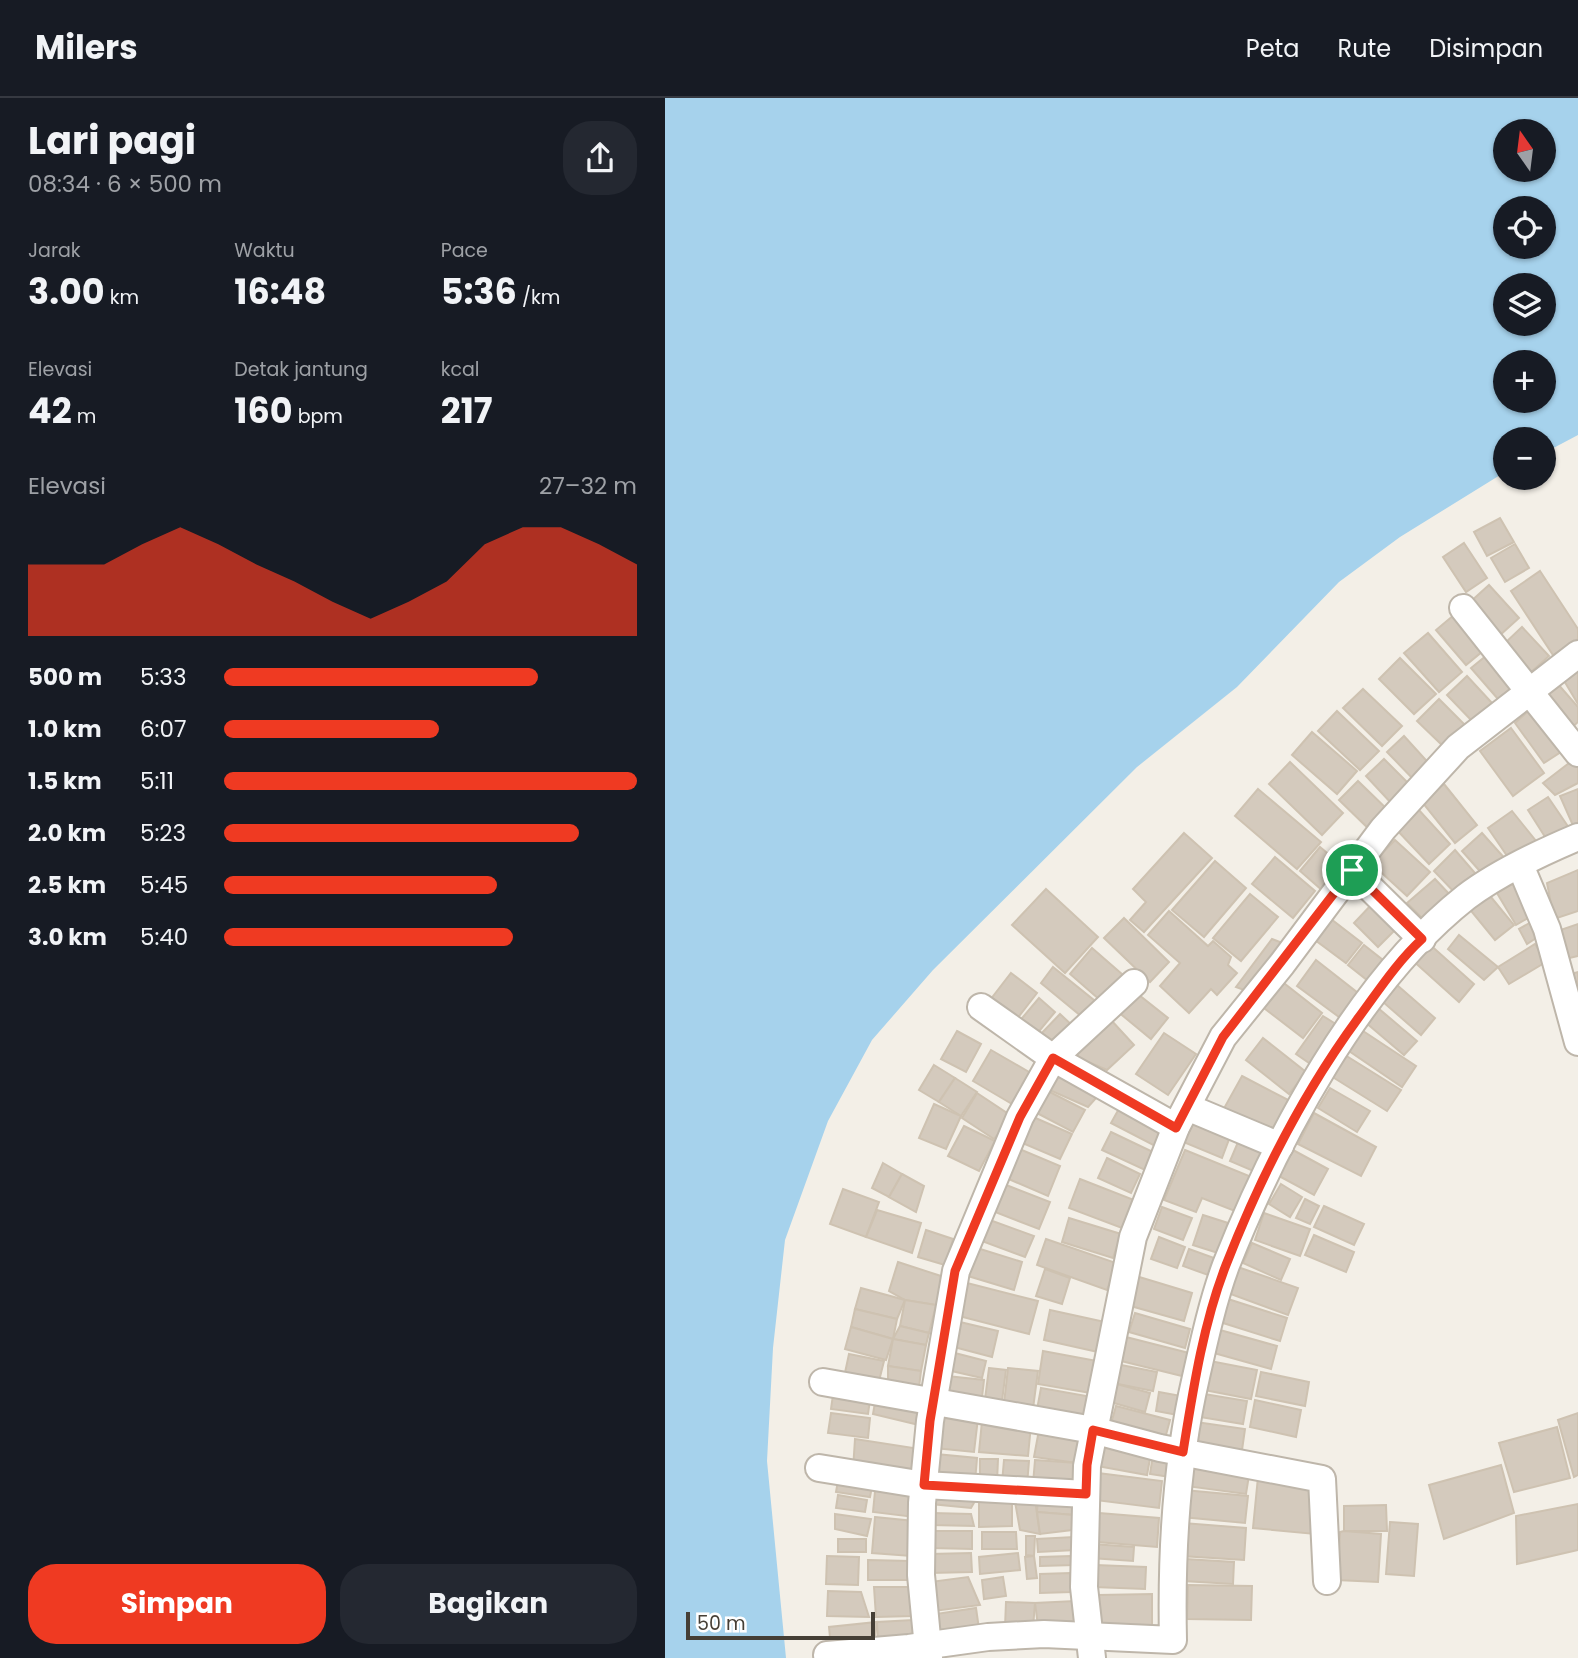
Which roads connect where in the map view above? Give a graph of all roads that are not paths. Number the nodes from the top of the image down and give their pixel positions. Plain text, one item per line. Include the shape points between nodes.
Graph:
1 (1463, 608) dead end
2 (1578, 654) edge
3 (1530, 691) junction
4 (1578, 753) edge
5 (1578, 838) edge
6 (1520, 865) junction
7 (1352, 870) junction
8 (1422, 939) junction
9 (1134, 983) dead end
10 (981, 1007) dead end
11 (1578, 1042) edge
12 (1053, 1058) junction
13 (1182, 1117) junction
14 (1280, 1146) junction
15 (823, 1382) dead end
16 (932, 1404) junction
17 (1093, 1430) junction
18 (1183, 1452) junction
19 (819, 1468) dead end
20 (924, 1485) junction
21 (1086, 1494) junction
22 (1327, 1581) dead end
23 (1091, 1647) edge
24 (928, 1652) edge
25 (827, 1655) dead end

1 - 3 street
2 - 3 street
3 - 4 street
3 - 7 street via 1458,747
5 - 6 street
6 - 8 street via 1467,897
6 - 11 street via 1547,929
7 - 8 street
7 - 13 street via 1223,1037
8 - 14 street via 1402,957 1341,1042
9 - 12 street
10 - 12 street
12 - 13 street
12 - 16 street via 1020,1117 955,1271
13 - 14 street
13 - 17 street via 1133,1237
14 - 18 street via 1225,1267 1195,1379
15 - 16 street
16 - 17 street
16 - 20 street
17 - 18 street
17 - 21 street
18 - 22 street via 1322,1479
18 - 23 street via 1172,1569 1173,1640
19 - 20 street
20 - 21 street
20 - 24 street via 921,1574
21 - 23 street via 1084,1587
23 - 24 street via 988,1637
24 - 25 street

